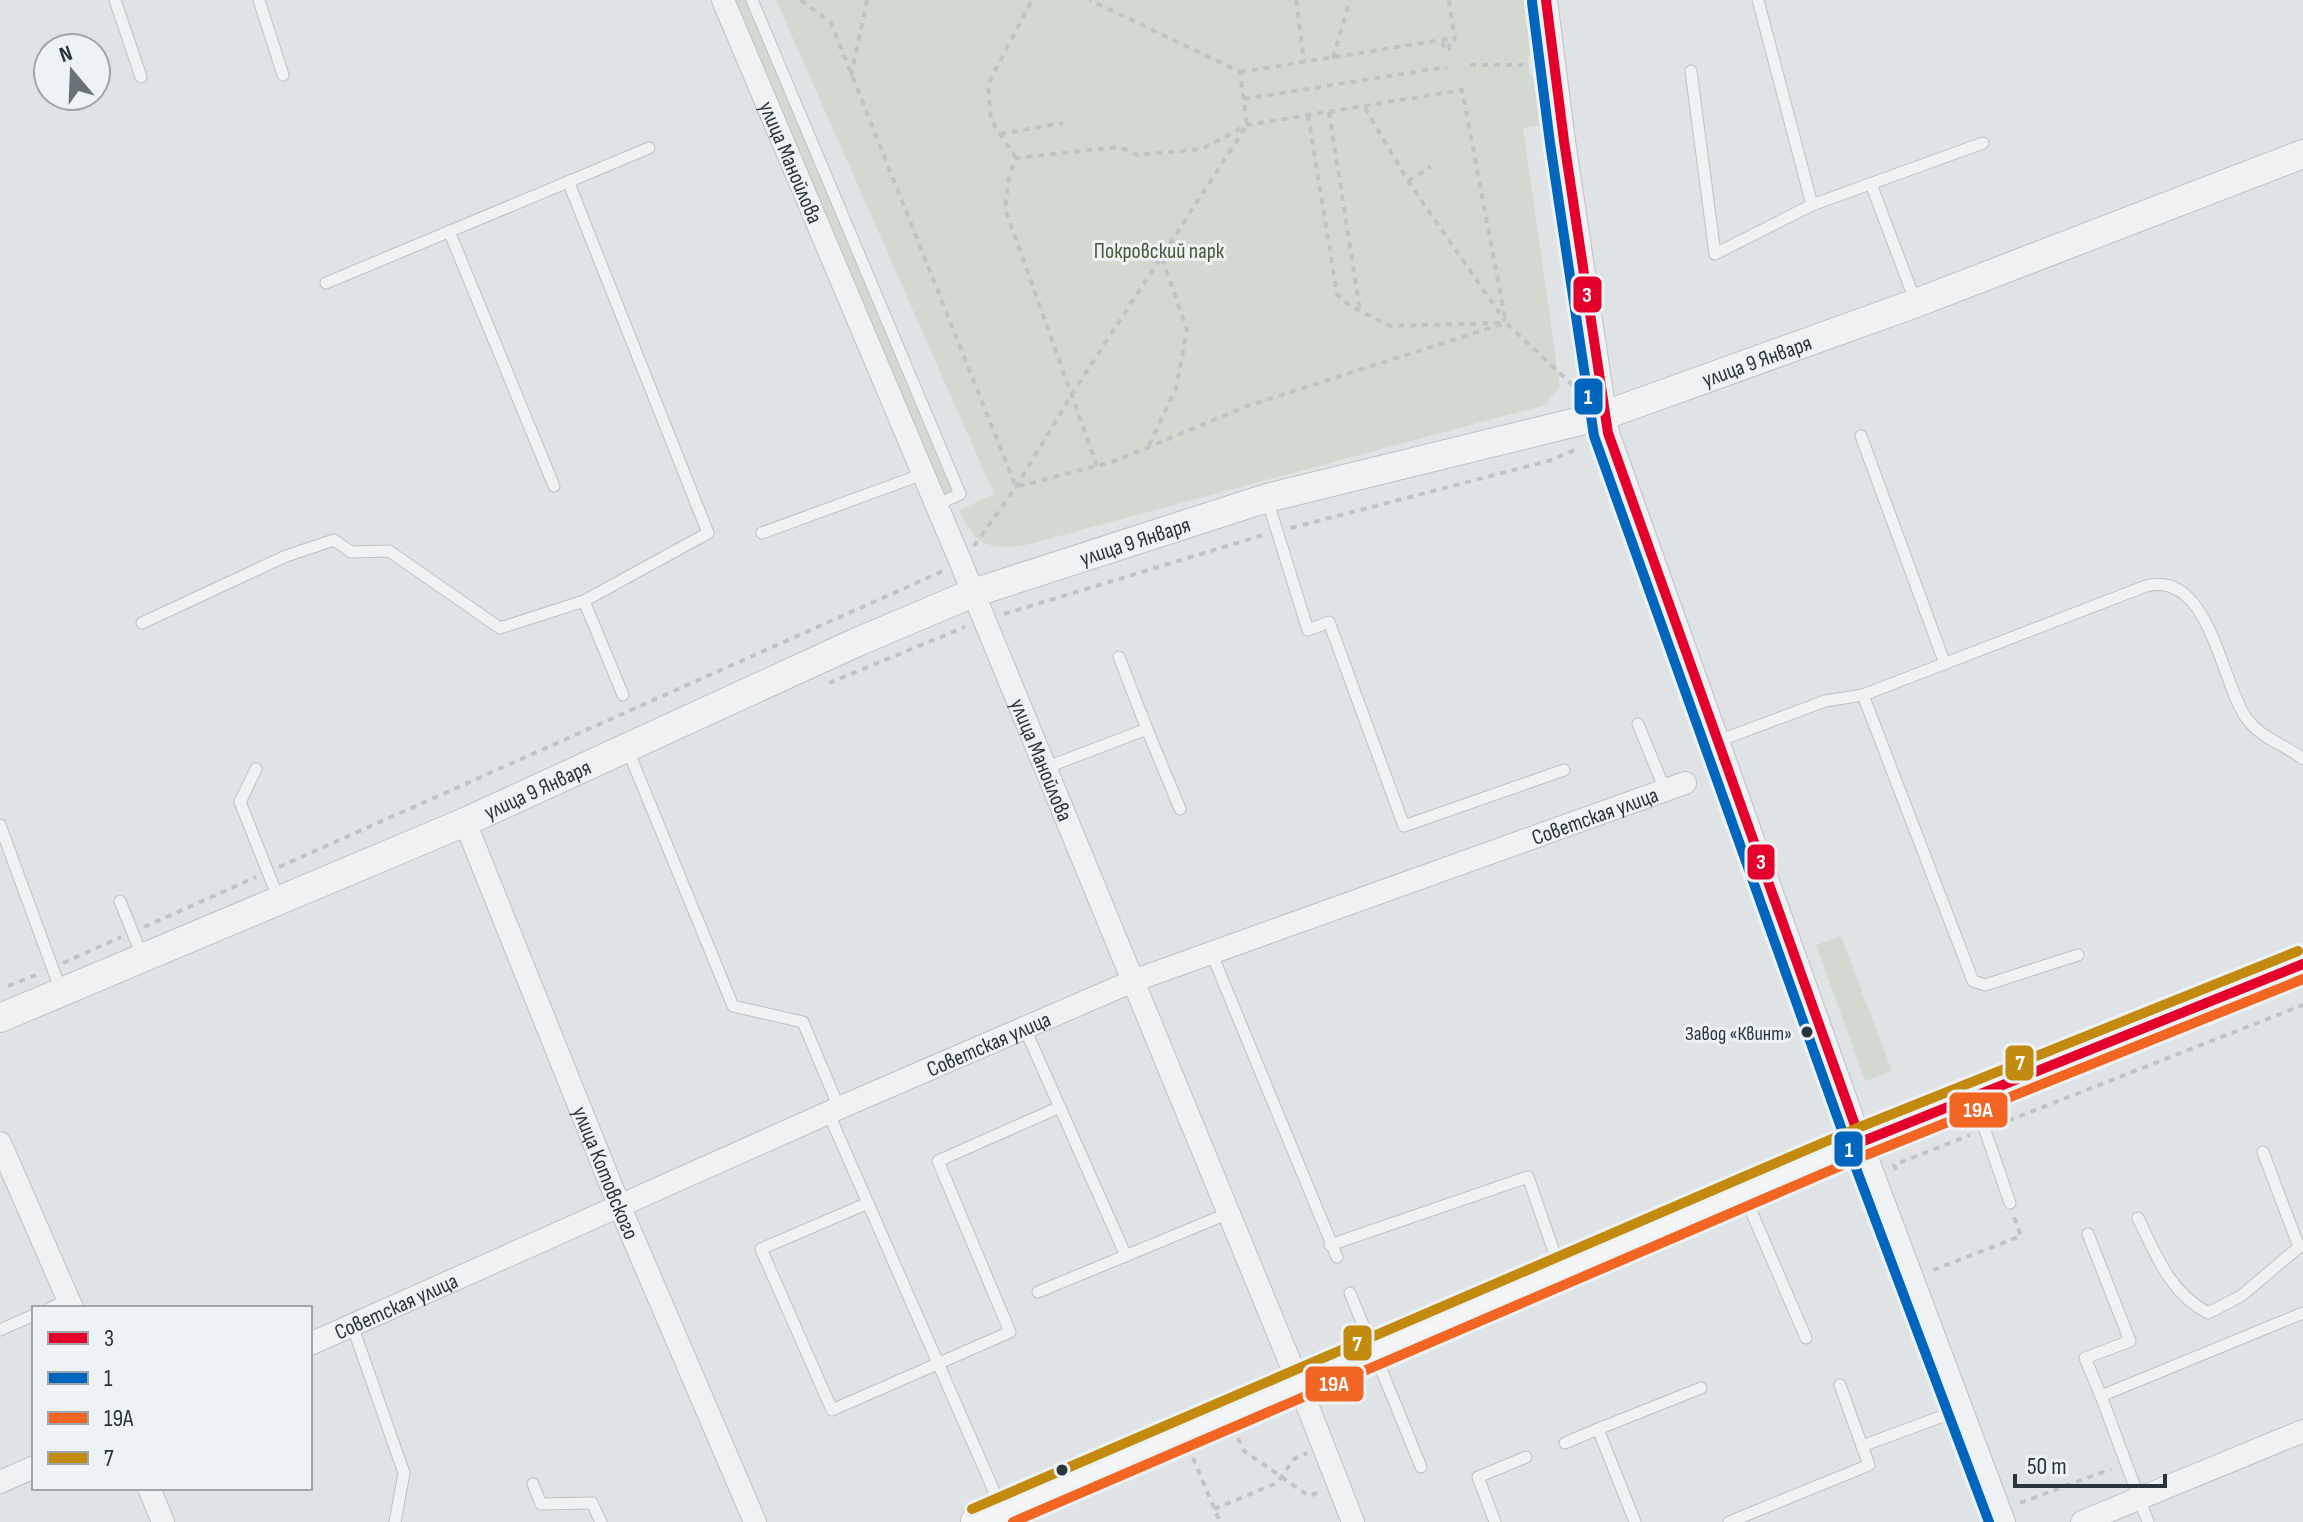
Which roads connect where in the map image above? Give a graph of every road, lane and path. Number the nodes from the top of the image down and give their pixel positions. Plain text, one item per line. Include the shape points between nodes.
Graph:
1 (115, 0) edge
2 (259, 0) edge
3 (723, 0) edge
4 (752, 0) edge
5 (801, 0) edge
6 (867, 0) edge
7 (1032, 0) edge
8 (1090, 0) edge
9 (1296, 0) edge
10 (1350, 0) edge
11 (1449, 0) edge
12 (1546, 0) edge
13 (1758, 0) edge
14 (1441, 40) junction
15 (1453, 42) junction
16 (1333, 58) junction
17 (1304, 62) junction
18 (1470, 65) dead end
19 (1523, 65) dead end
20 (1447, 67) dead end
21 (1691, 71) dead end
22 (1240, 72) junction
23 (283, 75) dead end
24 (851, 76) junction
25 (141, 77) dead end
26 (1244, 99) junction
27 (1365, 107) junction
28 (1329, 112) junction
29 (1308, 115) junction
30 (1063, 123) dead end
31 (1247, 125) junction
32 (1000, 134) junction
33 (1983, 143) dead end
34 (649, 148) dead end
35 (2303, 154) edge
36 (1016, 158) junction
37 (1431, 167) dead end
38 (568, 181) junction
39 (1408, 181) junction
40 (1871, 184) junction
41 (1812, 205) junction
42 (449, 231) junction
43 (1161, 257) junction
44 (326, 283) dead end
45 (1916, 303) junction
46 (1360, 311) junction
47 (1506, 323) junction
48 (1072, 394) junction
49 (1607, 424) junction
50 (1861, 436) dead end
51 (1147, 447) junction
52 (1097, 466) junction
53 (923, 474) junction
54 (554, 486) dead end
55 (1016, 487) junction
56 (1267, 498) junction
57 (936, 505) junction
58 (1277, 531) junction
59 (762, 533) dead end
60 (961, 563) junction
61 (973, 593) junction
62 (584, 601) junction
63 (984, 620) junction
64 (142, 623) dead end
65 (1119, 657) dead end
66 (1945, 664) junction
67 (823, 686) dead end
68 (623, 695) dead end
69 (1863, 695) junction
70 (1638, 724) dead end
71 (1147, 729) junction
72 (1718, 741) junction
73 (627, 748) junction
74 (2303, 759) edge
75 (1045, 768) junction
76 (256, 769) dead end
77 (1564, 770) dead end
78 (1675, 786) joint
79 (1180, 809) dead end
80 (465, 822) junction
81 (0, 825) edge
82 (268, 872) junction
83 (279, 900) junction
84 (120, 901) dead end
85 (138, 945) junction
86 (1211, 952) junction
87 (2078, 955) dead end
88 (2303, 964) edge
89 (57, 980) junction
90 (1133, 981) junction
91 (0, 990) edge
92 (2303, 1005) edge
93 (0, 1018) edge
94 (1025, 1029) junction
95 (1974, 1097) junction
96 (1060, 1107) junction
97 (833, 1110) junction
98 (1985, 1130) junction
99 (1861, 1142) junction
100 (0, 1143) edge
101 (2263, 1152) dead end
102 (1899, 1178) dead end
103 (1744, 1193) junction
104 (868, 1203) junction
105 (2010, 1203) joint
106 (619, 1205) junction
107 (1229, 1213) junction
108 (2138, 1218) dead end
109 (2088, 1234) dead end
110 (1330, 1245) junction
111 (2301, 1246) edge
112 (1126, 1256) junction
113 (1337, 1257) dead end
114 (1933, 1270) dead end
115 (1561, 1271) junction
116 (1038, 1292) dead end
117 (1350, 1293) dead end
118 (63, 1305) edge
119 (2303, 1313) edge
120 (32, 1316) edge
121 (352, 1325) junction
122 (0, 1330) edge
123 (1806, 1338) dead end
124 (312, 1343) edge
125 (1375, 1351) junction
126 (937, 1364) junction
127 (1299, 1384) junction
128 (1840, 1385) dead end
129 (1701, 1388) dead end
130 (2101, 1396) junction
131 (1963, 1409) junction
132 (1227, 1415) junction
133 (1598, 1429) junction
134 (2303, 1431) edge
135 (1183, 1434) junction
136 (1565, 1443) dead end
137 (1324, 1446) junction
138 (1862, 1446) junction
139 (1526, 1457) dead end
140 (2127, 1463) junction
141 (1421, 1467) dead end
142 (32, 1468) edge
143 (1281, 1477) junction
144 (0, 1482) edge
145 (533, 1484) dead end
146 (1339, 1485) junction
147 (150, 1490) edge
148 (2140, 1498) junction
149 (2020, 1503) dead end
150 (1214, 1509) junction
151 (991, 1517) edge
152 (163, 1522) edge
153 (395, 1522) edge
154 (601, 1522) edge
155 (755, 1522) edge
156 (1220, 1522) edge
157 (1353, 1522) edge
158 (1495, 1522) edge
159 (1635, 1522) edge
160 (1729, 1522) edge
161 (2004, 1522) edge
162 (2082, 1522) edge
163 (2148, 1522) edge

1 - 25 lane
2 - 23 lane
3 - 53 street, улица Манойлова
4 - 57 lane via 960,494
5 - 24 path via 831,23
6 - 24 path
7 - 32 path via 988,84 991,120
8 - 22 path
9 - 17 path
10 - 16 path
11 - 15 path
12 - 49 street
13 - 41 lane
14 - 15 path
14 - 15 path via 1442,47 1444,47 1444,45 1449,44 1444,50 1443,44
14 - 16 path
16 - 17 path
17 - 22 path
18 - 19 path
20 - 26 path
21 - 41 lane via 1715,254
22 - 26 path
24 - 55 path
26 - 31 path
27 - 28 path
27 - 39 path
27 - 47 path via 1462,90
28 - 29 path
28 - 46 path
29 - 31 path
29 - 46 path via 1337,294
30 - 32 path
31 - 36 path via 1202,149 1138,155 1119,147
31 - 43 path
32 - 36 path
33 - 40 lane
34 - 38 lane
35 - 45 street, улица 9 Января
36 - 48 path via 1005,209
37 - 39 path
38 - 42 lane
38 - 62 lane via 708,533
39 - 47 path
40 - 41 lane
40 - 45 lane
42 - 44 lane
42 - 54 lane
43 - 48 path
43 - 51 path via 1187,330 1176,388
45 - 49 street, улица 9 Января
46 - 47 path via 1390,326
47 - 49 path
47 - 51 path via 1247,406
48 - 52 path
48 - 55 path
49 - 56 street, улица 9 Января
49 - 58 path via 1552,460
49 - 72 street
50 - 66 lane
51 - 52 path
52 - 55 path
53 - 57 street, улица Манойлова
53 - 59 lane
55 - 60 path
56 - 58 lane
56 - 61 street, улица 9 Января
57 - 60 street, улица Манойлова
58 - 63 path
58 - 77 lane via 1308,630 1329,622 1404,826
60 - 61 street, улица Манойлова
60 - 82 path
61 - 63 street, улица Манойлова
61 - 73 street, улица 9 Января
62 - 64 lane via 500,628 389,551 351,552 334,540 286,556
62 - 68 lane
63 - 67 path
63 - 75 street, улица Манойлова
65 - 71 lane
66 - 69 lane
66 - 74 lane via 2163,584 2198,608 2245,716 2268,739
69 - 72 lane via 1825,701
69 - 87 lane via 1973,981 1985,985
70 - 78 lane
71 - 75 lane
71 - 79 lane
72 - 99 street
73 - 80 street, улица 9 Января
73 - 97 lane via 733,1006 803,1022
75 - 90 street, улица Манойлова
76 - 82 lane via 240,802
78 - 86 street, Советская улица
80 - 83 street, улица 9 Января
80 - 106 street, улица Котовского
81 - 89 lane
82 - 83 lane
82 - 85 path
83 - 85 street, улица 9 Января
84 - 85 lane
85 - 89 street, улица 9 Января
85 - 89 path
86 - 90 street, Советская улица
86 - 110 lane
88 - 95 main road
89 - 91 path
89 - 93 street, улица 9 Января
90 - 94 street, Советская улица
90 - 107 street, улица Манойлова
92 - 98 path
94 - 96 lane
94 - 97 street, Советская улица
95 - 98 lane
95 - 99 main road
96 - 112 lane
96 - 126 lane via 938,1161 1010,1332
97 - 104 lane
97 - 106 street, Советская улица
98 - 102 path via 1894,1165
98 - 105 lane
99 - 103 main road
99 - 131 street
100 - 118 street
101 - 111 lane
103 - 115 main road
103 - 123 lane
104 - 126 lane
104 - 126 lane via 761,1249 832,1410
105 - 114 path via 2021,1236
106 - 121 street, Советская улица
106 - 155 street, улица Котовского
107 - 112 lane
107 - 127 street, улица Манойлова
108 - 111 lane via 2165,1271 2188,1302 2208,1313 2241,1296
109 - 130 lane via 2130,1341 2085,1358
110 - 113 lane
110 - 115 lane via 1528,1177
112 - 116 lane
115 - 125 main road
117 - 125 lane
119 - 130 lane
120 - 122 lane
121 - 124 street, Советская улица
121 - 153 lane via 404,1473
125 - 127 main road
125 - 141 lane
126 - 151 lane
127 - 132 main road
127 - 137 street, улица Манойлова
128 - 138 lane
129 - 133 lane
130 - 140 lane
131 - 138 lane
131 - 161 street
132 - 135 main road
132 - 143 path via 1244,1451
133 - 136 lane
133 - 159 lane
134 - 148 street
135 - 150 path
135 - 151 main road
137 - 143 path via 1294,1459
137 - 146 street, улица Манойлова
138 - 160 lane via 1869,1465
139 - 158 lane via 1478,1477
140 - 148 lane
140 - 149 path
142 - 144 street
143 - 146 path via 1309,1496
143 - 150 path
145 - 154 lane via 541,1504 592,1503
146 - 157 street, улица Манойлова
147 - 152 street
148 - 162 street
148 - 163 lane
150 - 156 path

